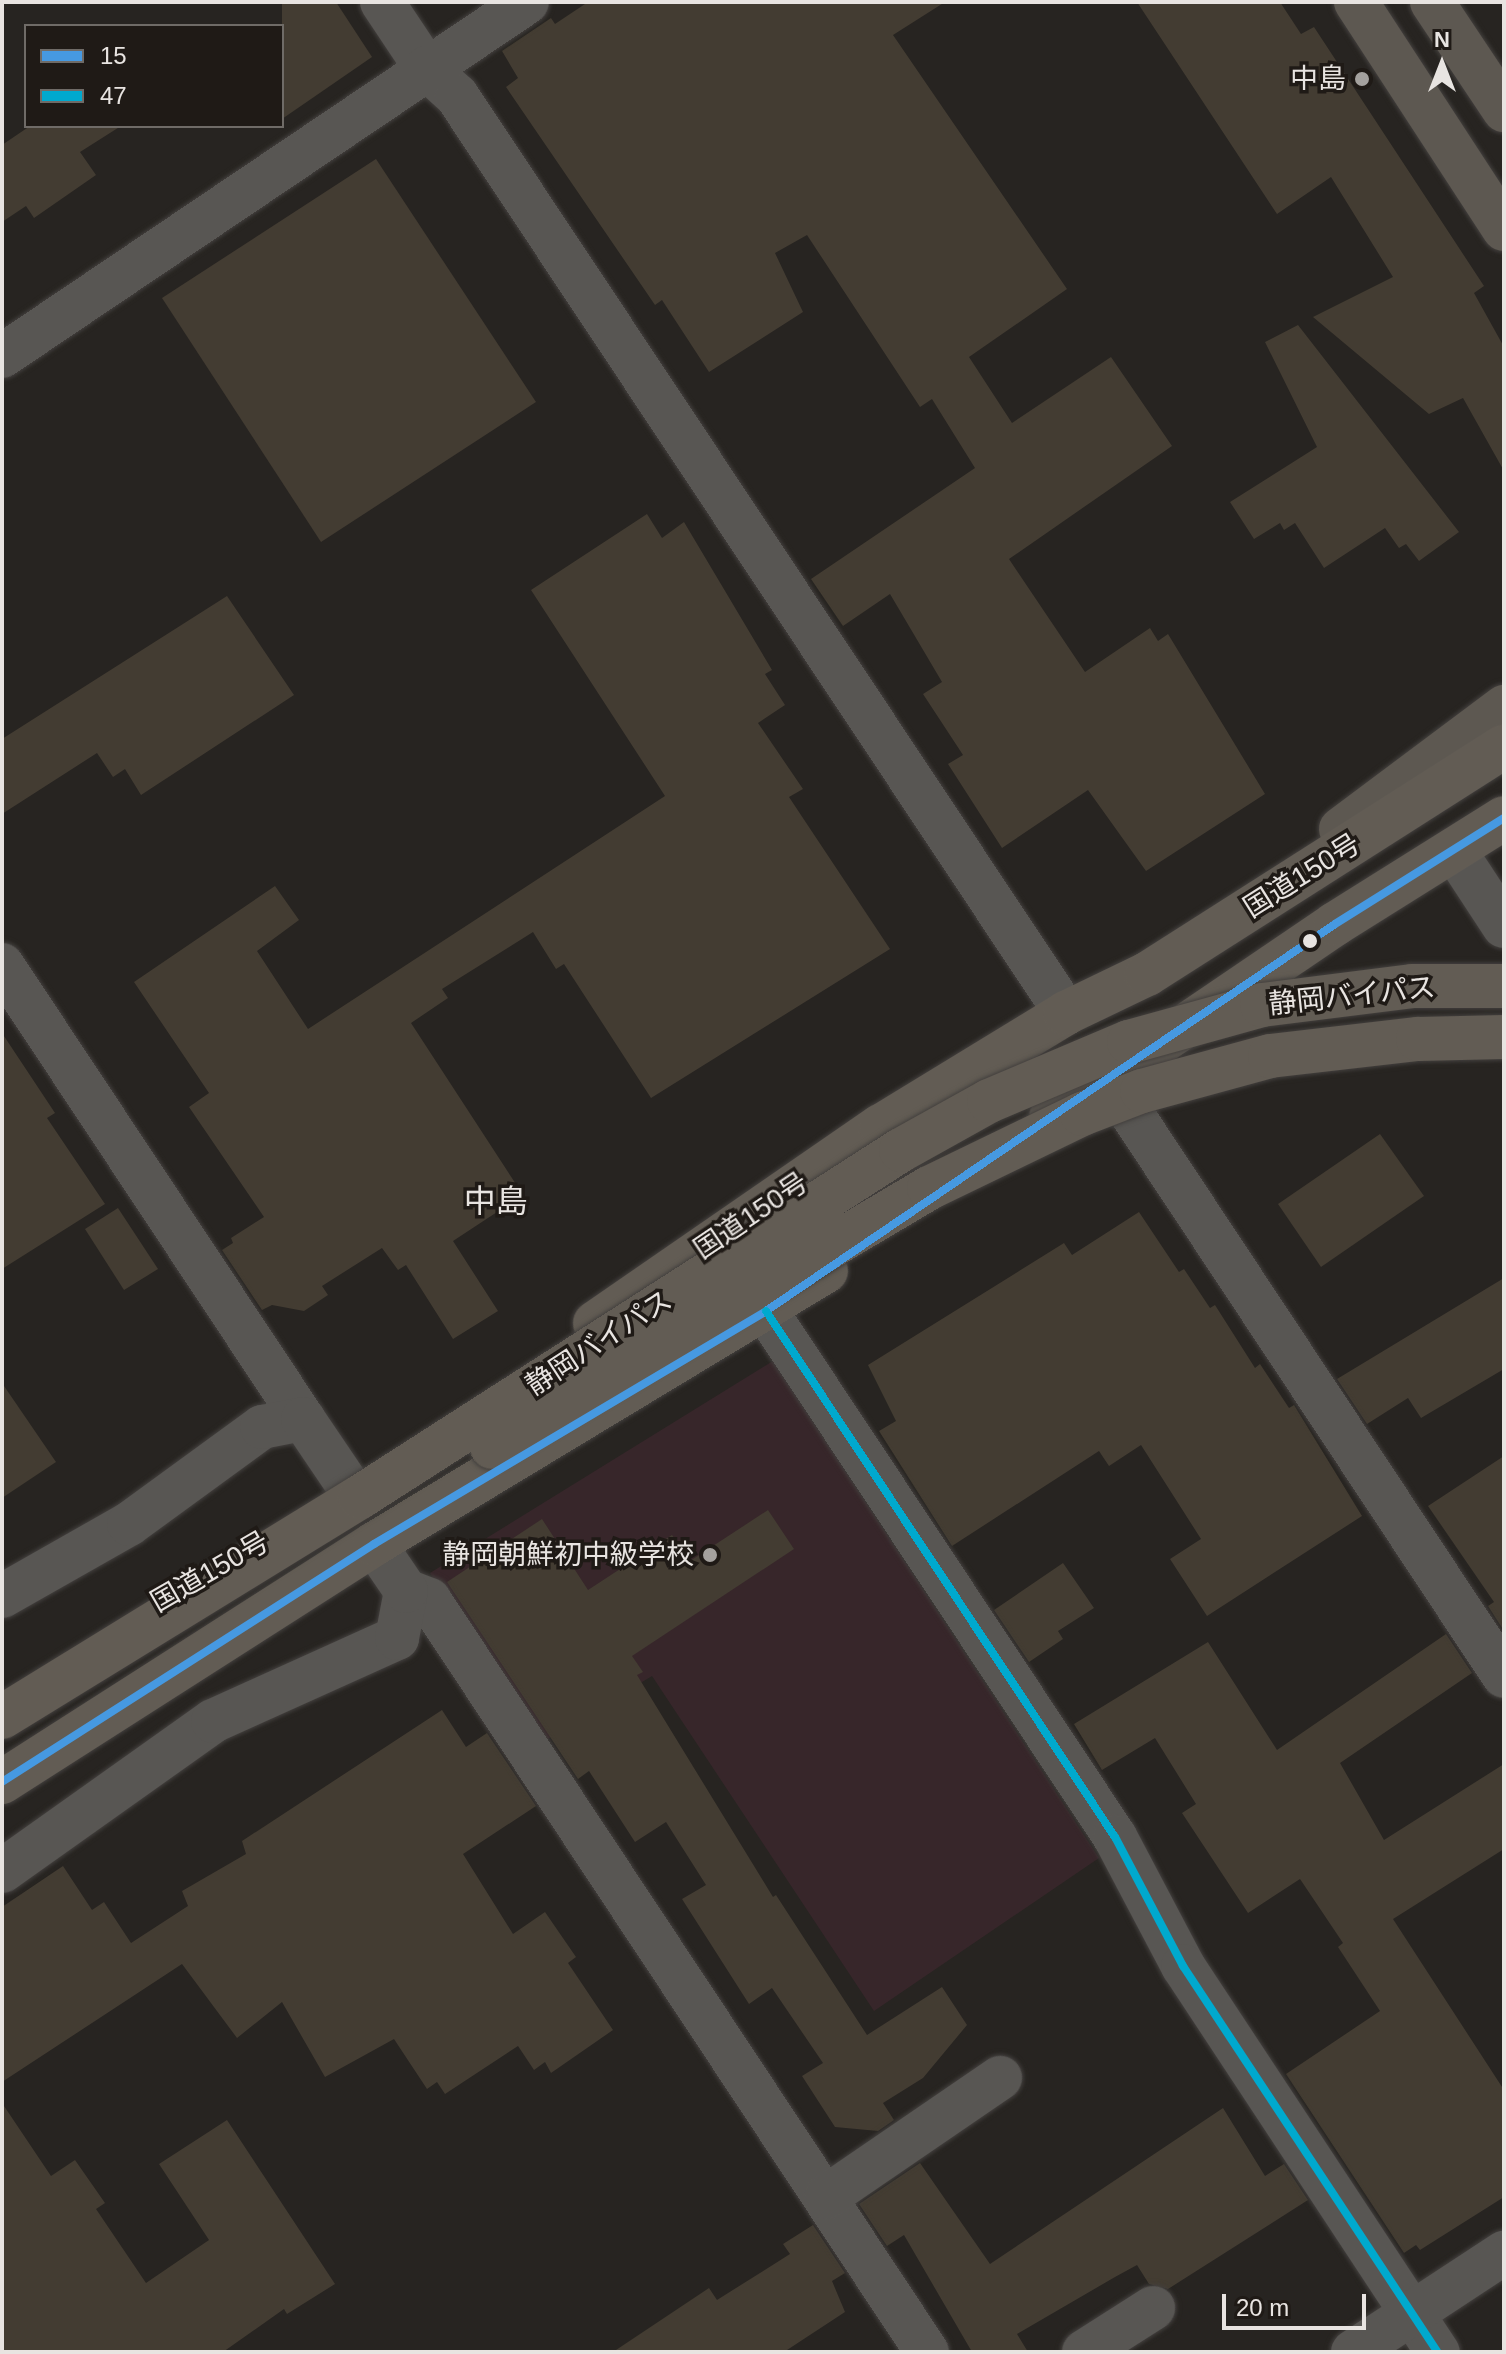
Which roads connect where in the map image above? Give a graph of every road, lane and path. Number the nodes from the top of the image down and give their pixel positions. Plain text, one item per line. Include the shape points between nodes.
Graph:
1 (382, 2) edge
2 (527, 2) edge
3 (1356, 2) edge
4 (1432, 2) edge
5 (426, 68) junction
6 (1504, 110) edge
7 (1504, 229) edge
8 (2, 356) edge
9 (1504, 707) edge
10 (1504, 747) edge
11 (1504, 818) edge
12 (1454, 850) junction
13 (1504, 926) edge
14 (2, 965) edge
15 (1147, 974) junction
16 (1504, 986) edge
17 (1066, 1013) junction
18 (1504, 1037) edge
19 (1108, 1078) junction
20 (766, 1311) junction
21 (303, 1419) junction
22 (351, 1490) junction
23 (374, 1544) junction
24 (406, 1591) junction
25 (2, 1596) edge
26 (1504, 1676) edge
27 (2, 1691) edge
28 (2, 1717) edge
29 (2, 1748) edge
30 (2, 1782) edge
31 (2, 1871) edge
32 (1000, 2078) dead end
33 (826, 2197) junction
34 (1504, 2253) edge
35 (1153, 2308) dead end
36 (1412, 2313) junction
37 (927, 2352) edge
38 (1084, 2352) edge
39 (1353, 2352) edge
40 (1438, 2352) edge

1 - 5 street
2 - 5 street
3 - 7 main road
4 - 6 main road
5 - 8 street
5 - 17 street via 457,96
9 - 15 main road
10 - 15 highway, 国道150号
11 - 12 highway, 国道150号
12 - 13 street
12 - 19 highway, 国道150号
14 - 21 street
15 - 17 highway, 国道150号
16 - 28 highway, 静岡バイパス, bridge via 1412,986 1262,1005 1129,1042 989,1101 901,1150 360,1497
17 - 22 highway, 国道150号 via 881,1126
18 - 29 highway, 静岡バイパス, bridge via 1387,1041 1270,1056 1142,1091 1082,1114 929,1188 701,1321
19 - 20 highway, 国道150号
19 - 26 street
20 - 23 highway, 国道150号
20 - 36 street via 1115,1837 1183,1966
21 - 22 street
21 - 25 street via 242,1438 129,1524
22 - 27 highway, 国道150号
23 - 24 street
23 - 30 highway, 国道150号
24 - 31 street via 397,1638 213,1721
24 - 33 street via 429,1600
32 - 33 street
33 - 37 street
34 - 36 street
35 - 38 street
36 - 39 street
36 - 40 street

